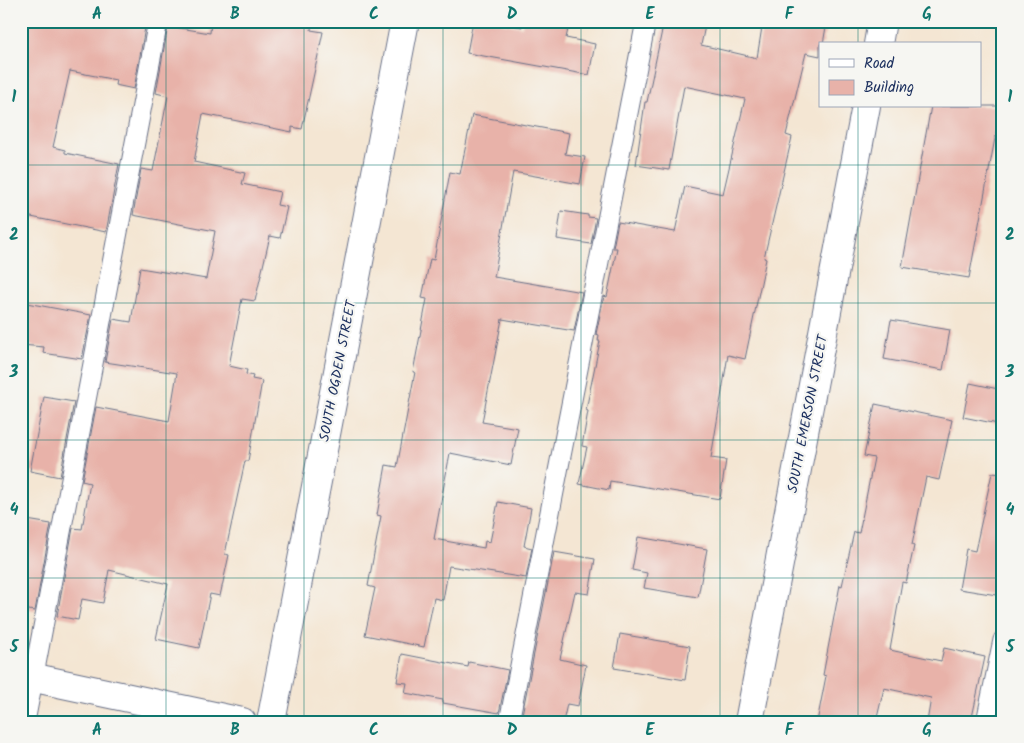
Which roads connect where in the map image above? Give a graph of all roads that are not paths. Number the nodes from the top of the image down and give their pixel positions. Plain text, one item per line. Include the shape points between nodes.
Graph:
1 (158, 21) edge
2 (405, 21) edge
3 (646, 21) edge
4 (882, 21) edge
5 (878, 42) edge
6 (866, 108) edge
7 (1003, 640) edge
8 (27, 676) edge
9 (24, 722) edge
10 (242, 722) edge
11 (271, 722) edge
12 (509, 722) edge
13 (749, 722) edge
14 (986, 722) edge

1 - 8 lane
2 - 11 street, SOUTH OGDEN STREET
3 - 12 lane
4 - 5 street
6 - 13 street, SOUTH EMERSON STREET
7 - 14 lane
8 - 9 lane
8 - 10 street

